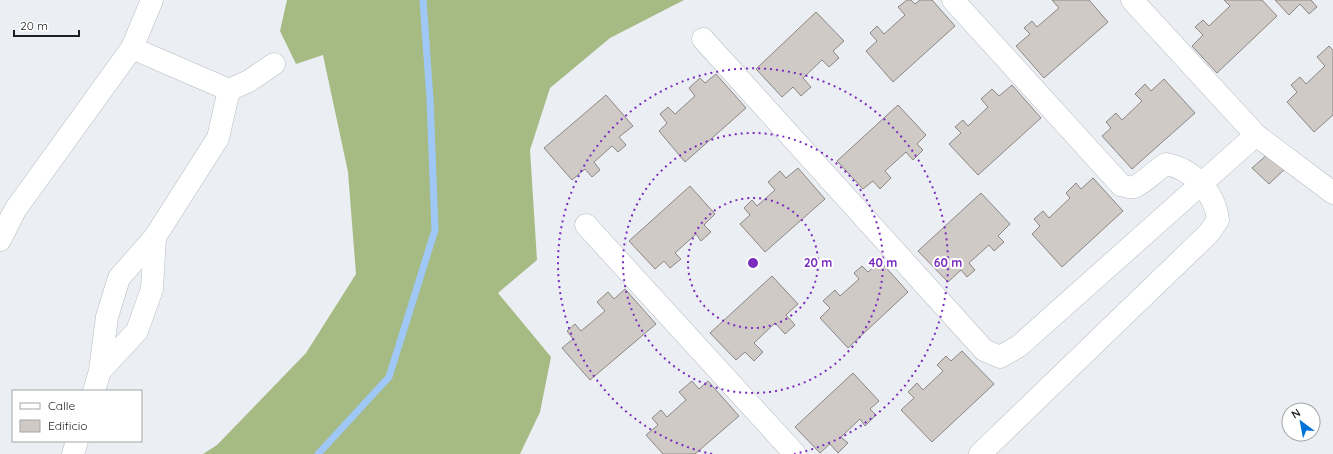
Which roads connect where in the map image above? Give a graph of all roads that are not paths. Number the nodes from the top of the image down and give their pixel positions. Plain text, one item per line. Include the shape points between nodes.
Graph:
1 (152, 0) edge
2 (953, 0) edge
3 (1132, 0) edge
4 (704, 39) dead end
5 (132, 48) junction
6 (274, 64) dead end
7 (229, 90) junction
8 (1256, 135) junction
9 (1203, 184) junction
10 (1333, 193) edge
11 (586, 225) dead end
12 (155, 236) junction
13 (0, 240) edge
14 (100, 371) junction
15 (94, 390) edge
16 (78, 442) edge
17 (73, 454) edge
18 (795, 454) edge
19 (980, 454) edge

1 - 5 street
2 - 9 street via 1121,185 1132,188 1166,164 1175,166
3 - 8 street
4 - 9 street via 984,350 1000,357 1020,346
5 - 7 street
5 - 13 street via 15,210
6 - 7 street via 249,81
7 - 12 street via 218,138
8 - 9 street
8 - 10 street
9 - 19 street via 1217,206 1218,220 1209,233
11 - 18 street
12 - 14 street via 119,278 106,317
12 - 14 street via 152,289 137,332
14 - 15 street
16 - 17 street

